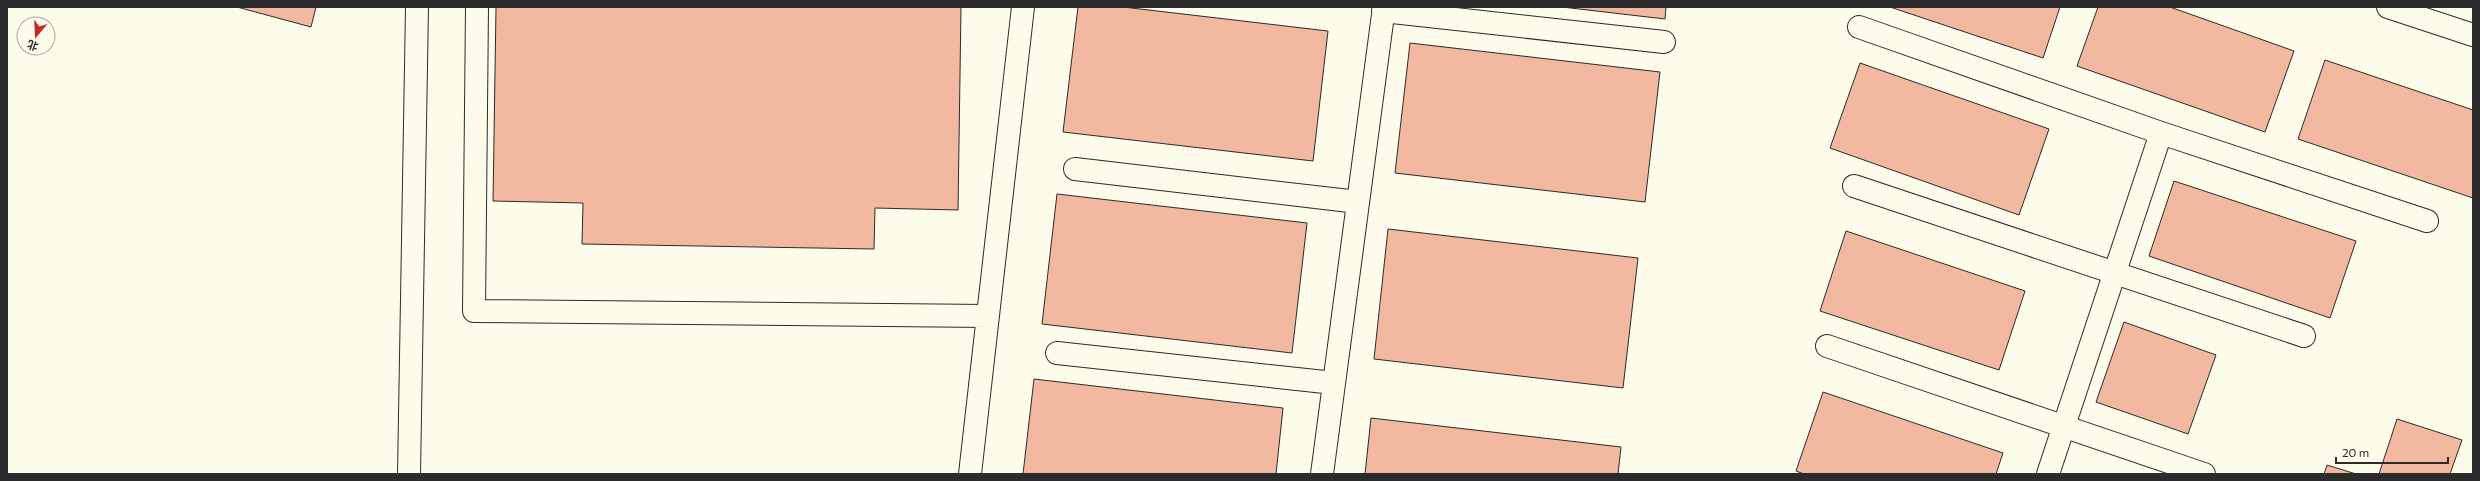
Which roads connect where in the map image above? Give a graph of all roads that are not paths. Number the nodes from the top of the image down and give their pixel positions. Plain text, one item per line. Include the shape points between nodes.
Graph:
1 (417, 7) edge
2 (477, 7) edge
3 (1023, 7) edge
4 (2388, 7) edge
5 (1383, 9) edge
6 (1859, 27) dead end
7 (2473, 35) edge
8 (1664, 42) dead end
9 (2161, 133) junction
10 (1075, 170) dead end
11 (1854, 186) dead end
12 (1358, 202) junction
13 (2427, 221) dead end
14 (2115, 274) junction
15 (987, 316) junction
16 (2304, 336) dead end
17 (1826, 346) dead end
18 (1057, 353) dead end
19 (1334, 383) junction
20 (2064, 427) junction
21 (409, 474) edge
22 (970, 474) edge
23 (1322, 474) edge
24 (2048, 474) edge
25 (2204, 474) edge

1 - 21 street
2 - 15 street via 474,311
3 - 15 street
4 - 7 street
5 - 8 street
5 - 12 street
6 - 9 street
9 - 13 street
9 - 14 street
10 - 12 street
11 - 14 street
12 - 19 street
14 - 16 street
14 - 20 street
15 - 22 street
17 - 20 street
18 - 19 street
19 - 23 street
20 - 24 street
20 - 25 street

